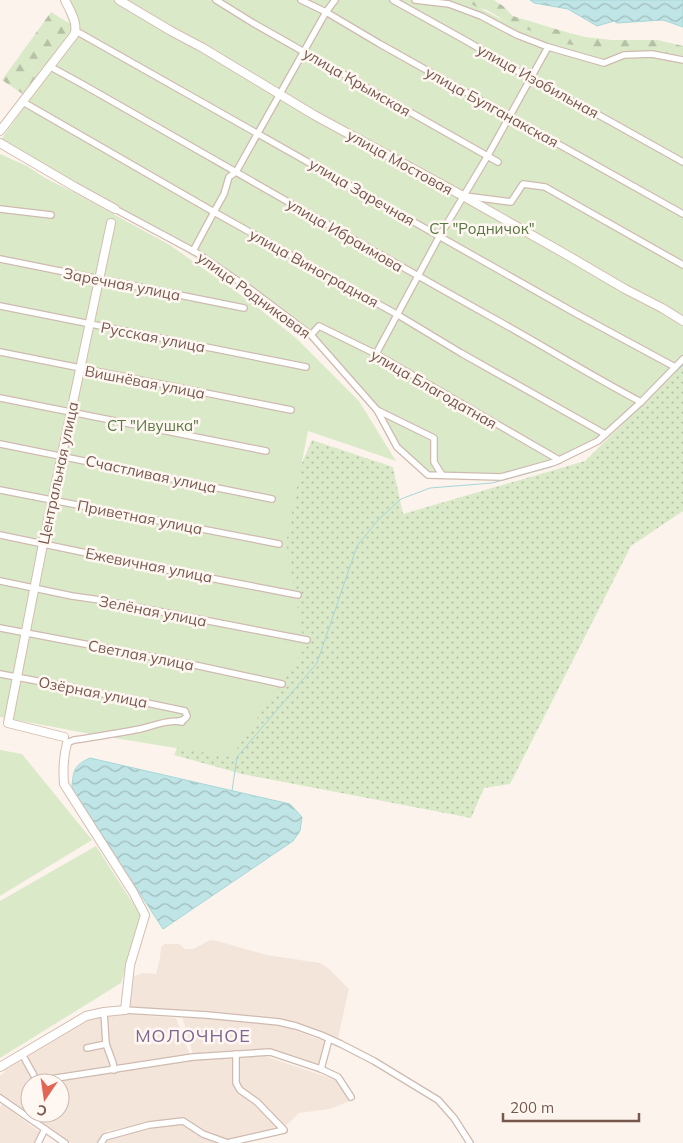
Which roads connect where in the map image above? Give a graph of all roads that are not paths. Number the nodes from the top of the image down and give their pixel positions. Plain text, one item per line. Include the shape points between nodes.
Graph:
1 (65, 0) edge
2 (119, 0) edge
3 (216, 0) edge
4 (301, 0) edge
5 (335, 0) edge
6 (393, 0) edge
7 (415, 0) edge
8 (326, 12) junction
9 (76, 31) junction
10 (548, 47) junction
11 (304, 52) junction
12 (683, 60) edge
13 (49, 66) junction
14 (530, 79) junction
15 (281, 94) junction
16 (23, 102) junction
17 (509, 117) junction
18 (0, 131) edge
19 (258, 133) junction
20 (0, 143) edge
21 (487, 156) junction
22 (498, 162) dead end
23 (683, 162) edge
24 (236, 172) junction
25 (463, 196) junction
26 (0, 209) edge
27 (116, 209) joint
28 (214, 212) junction
29 (683, 214) edge
30 (51, 215) dead end
31 (111, 223) dead end
32 (439, 236) junction
33 (193, 251) junction
34 (0, 259) edge
35 (683, 265) edge
36 (418, 277) junction
37 (99, 280) junction
38 (0, 306) edge
39 (244, 308) dead end
40 (398, 315) junction
41 (683, 321) edge
42 (90, 325) junction
43 (312, 335) junction
44 (0, 352) edge
45 (376, 354) junction
46 (683, 359) edge
47 (306, 367) dead end
48 (675, 367) junction
49 (80, 369) junction
50 (0, 398) edge
51 (640, 402) junction
52 (291, 410) dead end
53 (377, 410) junction
54 (71, 412) junction
55 (605, 434) junction
56 (0, 444) edge
57 (266, 451) dead end
58 (62, 456) junction
59 (559, 460) junction
60 (442, 475) junction
61 (0, 490) edge
62 (272, 499) dead end
63 (53, 501) junction
64 (0, 535) edge
65 (44, 544) junction
66 (279, 544) dead end
67 (0, 582) edge
68 (35, 588) junction
69 (298, 595) dead end
70 (0, 628) edge
71 (26, 633) junction
72 (306, 640) dead end
73 (0, 674) edge
74 (17, 678) junction
75 (282, 684) dead end
76 (65, 740) junction
77 (125, 1010) junction
78 (104, 1012) junction
79 (329, 1039) junction
80 (106, 1044) junction
81 (87, 1048) dead end
82 (22, 1054) junction
83 (236, 1054) junction
84 (0, 1067) edge
85 (321, 1069) junction
86 (114, 1070) junction
87 (351, 1098) dead end
88 (0, 1099) edge
89 (45, 1129) junction
90 (253, 1140) edge
91 (38, 1143) edge
92 (65, 1143) edge
93 (101, 1143) edge
94 (228, 1143) edge
95 (470, 1143) edge

1 - 9 street
2 - 15 street, улица Мостовая
3 - 11 street, улица Крымская
4 - 8 street, улица Булганакская
5 - 8 street
6 - 14 street, улица Изобильная
7 - 10 street via 449,4
8 - 11 street
8 - 17 street, улица Булганакская
9 - 13 street
9 - 19 street, улица Заречная
10 - 12 street via 604,64 624,55 652,54
10 - 14 street
11 - 15 street
11 - 21 street, улица Крымская
13 - 16 street
13 - 24 street, улица Ибраимова
14 - 17 street
14 - 23 street, улица Изобильная
15 - 19 street
15 - 25 street, улица Мостовая
16 - 18 street
16 - 28 street, улица Виноградная
17 - 21 street
17 - 29 street, улица Булганакская
19 - 24 street
19 - 32 street, улица Заречная
20 - 27 street, улица Родниковая
21 - 22 street, улица Крымская
21 - 25 street
24 - 28 street via 229,177
24 - 36 street, улица Ибраимова
25 - 32 street
25 - 35 street via 511,202 523,184 545,187
25 - 41 street, улица Мостовая
26 - 30 street
27 - 33 street, улица Родниковая
28 - 33 street
28 - 40 street, улица Виноградная
31 - 37 street, Центральная улица
32 - 36 street
32 - 48 street, улица Заречная
33 - 43 street, улица Родниковая
34 - 37 street, Заречная улица
36 - 40 street
36 - 51 street, улица Ибраимова
37 - 39 street, Заречная улица
37 - 42 street, Центральная улица
38 - 42 street, Русская улица
40 - 45 street
40 - 55 street, улица Виноградная
42 - 47 street, Русская улица
42 - 49 street, Центральная улица
43 - 45 street, улица Благодатная via 319,326
43 - 53 street, улица Родниковая
44 - 49 street, Вишнёвая улица
45 - 59 street, улица Благодатная
46 - 48 street, улица Родниковая
48 - 51 street, улица Родниковая
49 - 52 street, Вишнёвая улица
49 - 54 street, Центральная улица
50 - 54 street
51 - 55 street, улица Родниковая
53 - 60 street, улица Родниковая via 397,446 428,475
53 - 60 street via 434,438 434,462
54 - 57 street
54 - 58 street, Центральная улица
55 - 59 street, улица Родниковая via 598,441
56 - 58 street, Счастливая улица
58 - 62 street, Счастливая улица
58 - 63 street, Центральная улица
59 - 60 street, улица Родниковая via 501,477
61 - 63 street, Приветная улица
63 - 65 street, Центральная улица
63 - 66 street, Приветная улица
64 - 65 street, Ежевичная улица
65 - 68 street, Центральная улица
65 - 69 street, Ежевичная улица
67 - 68 street, Зелёная улица
68 - 71 street, Центральная улица
68 - 72 street, Зелёная улица
70 - 71 street, Светлая улица
71 - 74 street, Центральная улица
71 - 75 street, Светлая улица
73 - 74 street, Озёрная улица
74 - 76 street, Центральная улица via 8,724
74 - 76 street, Озёрная улица via 185,711 187,716 181,722
76 - 77 street via 64,784 145,914 130,965
77 - 78 street
77 - 79 street via 279,1022
78 - 80 street
78 - 82 street via 86,1016
79 - 85 street
79 - 95 street via 374,1061 438,1100
80 - 81 street
80 - 86 street
82 - 84 street
82 - 86 street via 37,1081
83 - 85 street via 270,1052
83 - 86 street via 193,1057
83 - 90 street via 236,1083 240,1090 257,1102 284,1130
85 - 87 street via 338,1077
88 - 89 street
89 - 91 street
89 - 92 street
90 - 94 street
93 - 94 street via 105,1137 183,1120 203,1134

